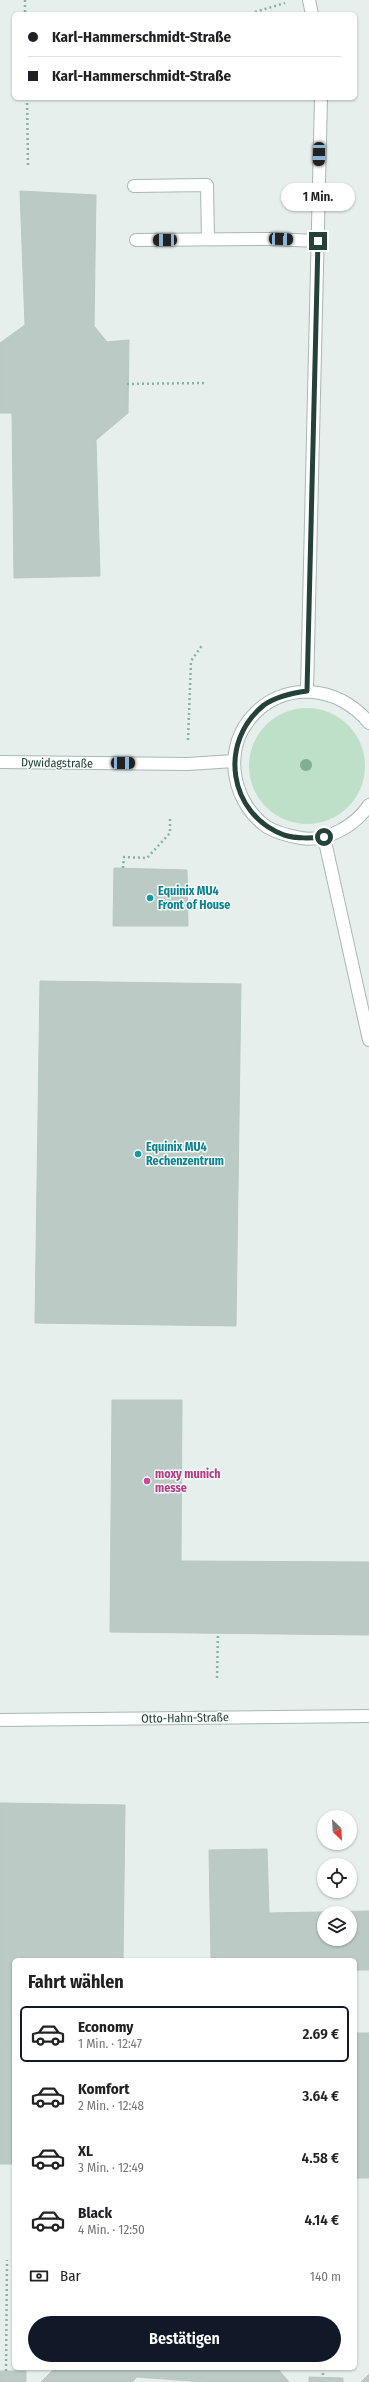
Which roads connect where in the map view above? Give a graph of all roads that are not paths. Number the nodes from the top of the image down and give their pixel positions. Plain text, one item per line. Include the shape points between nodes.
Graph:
1 (309, 0) edge
2 (312, 12) edge
3 (321, 100) edge
4 (134, 186) dead end
5 (208, 239) junction
6 (136, 240) dead end
7 (318, 241) junction
8 (307, 691) junction
9 (369, 724) edge
10 (234, 761) junction
11 (0, 762) edge
12 (369, 805) edge
13 (324, 837) junction
14 (369, 1040) edge
15 (369, 1716) edge
16 (0, 1720) edge

1 - 2 street
3 - 7 street
4 - 5 street via 207,185
5 - 6 street
5 - 7 street
7 - 8 street
8 - 9 street via 325,693 342,699 357,709
8 - 10 street via 285,695 265,705 249,720 238,739
10 - 11 street, Dywidagstraße via 188,764
10 - 13 street via 235,781 242,798 253,814 268,827 285,835 304,838
12 - 13 street via 355,821 341,831
13 - 14 street
15 - 16 street, Otto-Hahn-Straße

